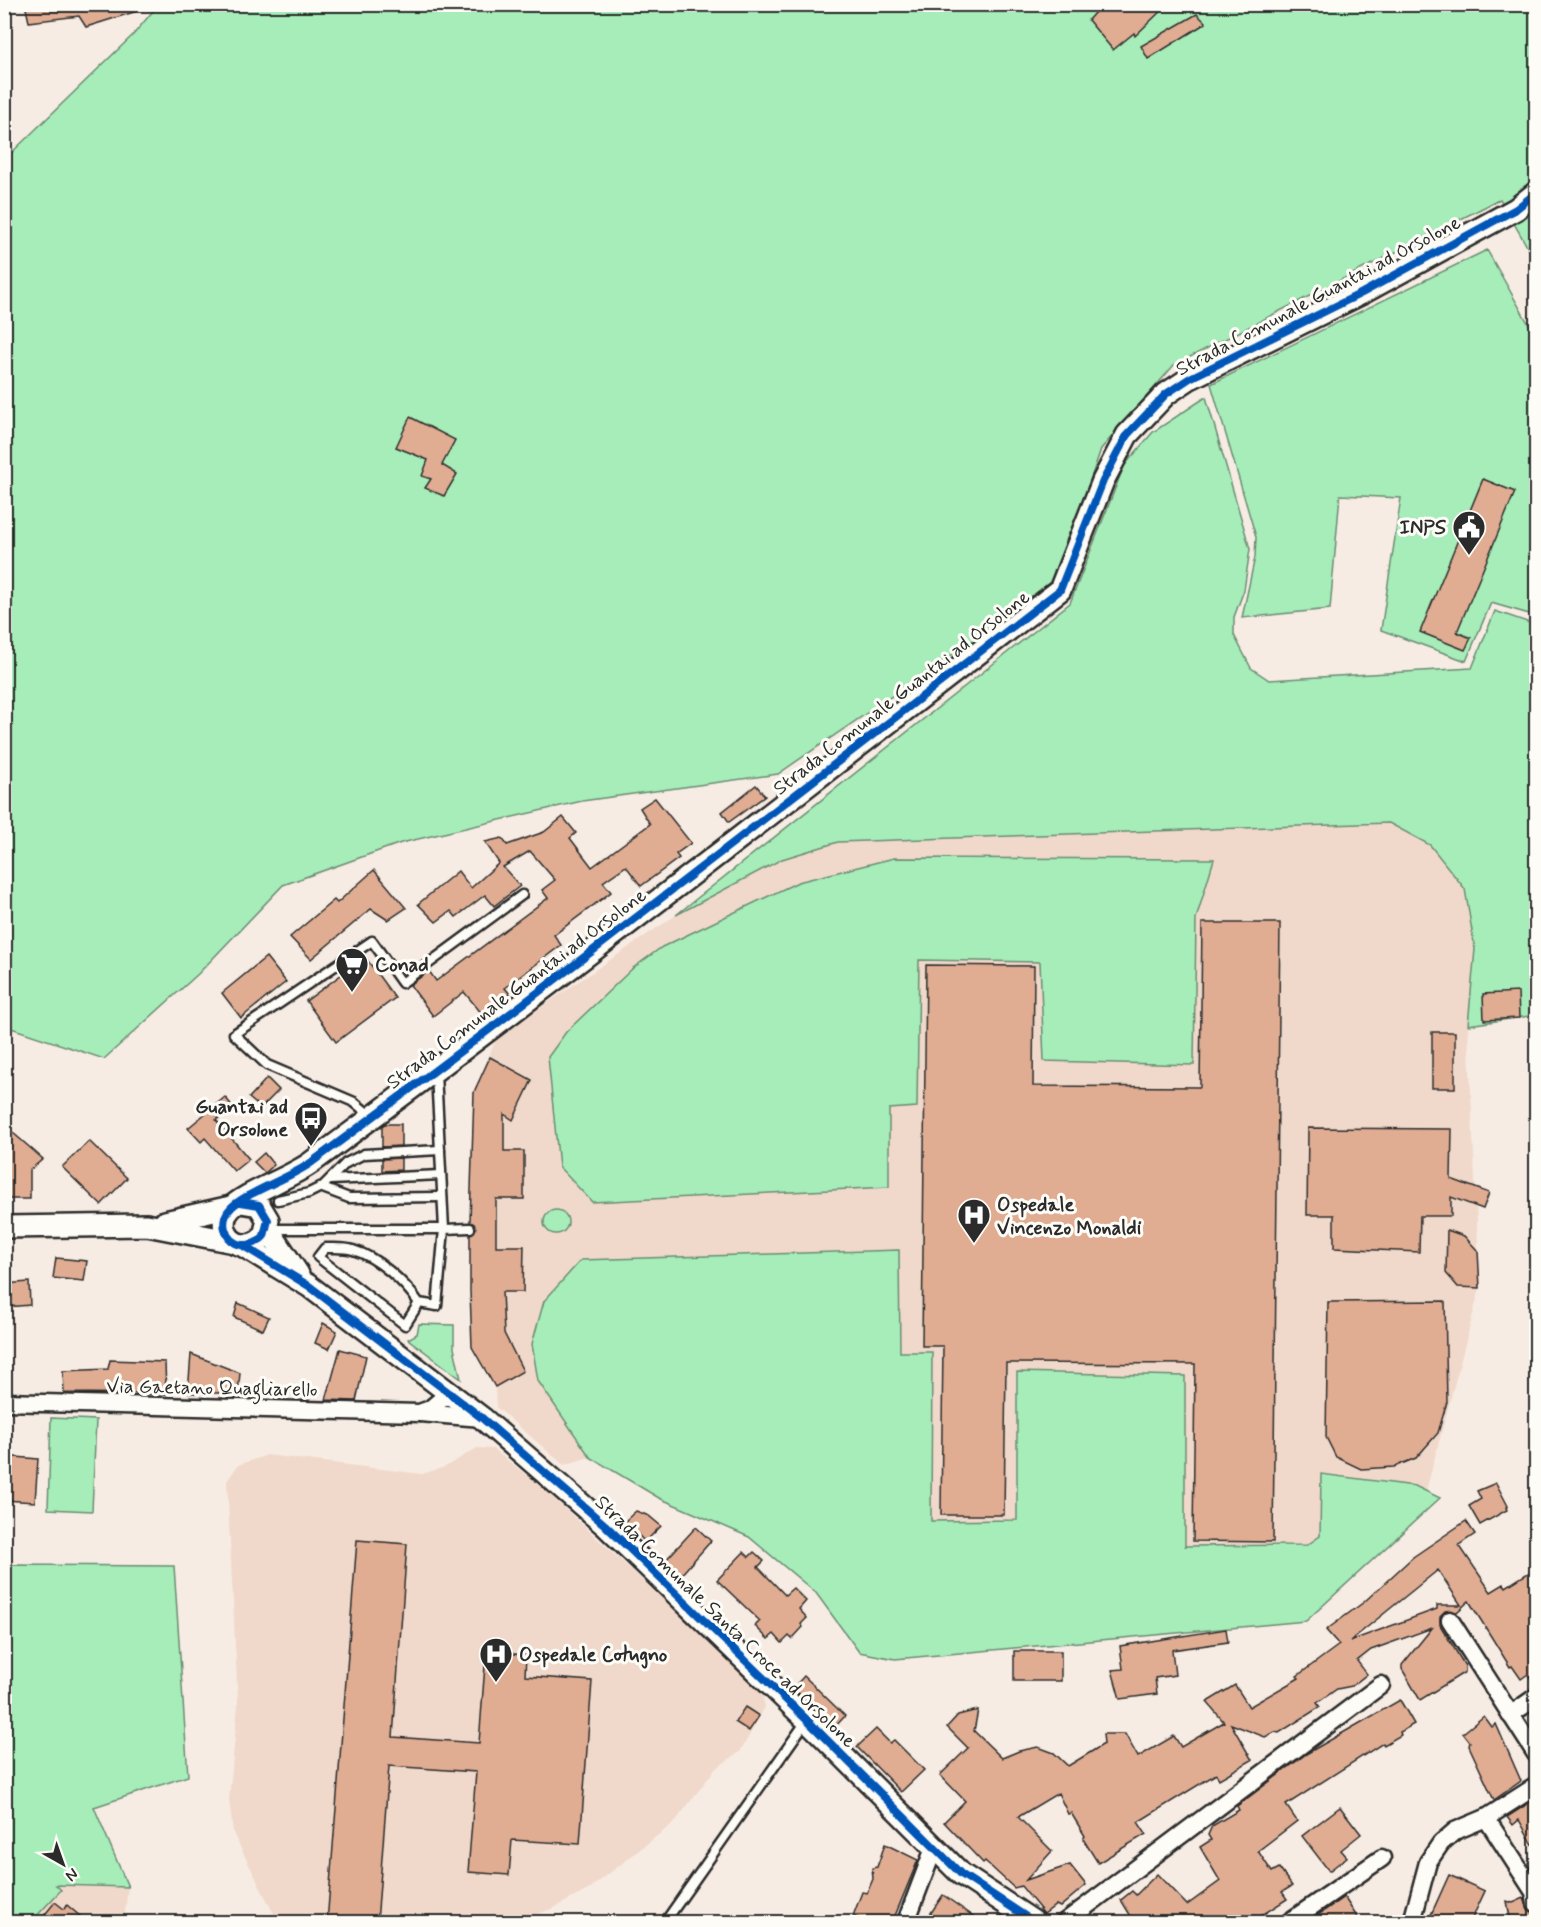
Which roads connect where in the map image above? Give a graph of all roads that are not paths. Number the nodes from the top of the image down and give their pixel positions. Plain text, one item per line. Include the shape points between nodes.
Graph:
1 (1536, 193) edge
2 (522, 896) dead end
3 (436, 1071) junction
4 (373, 1117) junction
5 (440, 1150) junction
6 (297, 1173) junction
7 (441, 1175) junction
8 (330, 1180) junction
9 (320, 1187) junction
10 (442, 1197) junction
11 (278, 1200) junction
12 (236, 1204) junction
13 (268, 1224) junction
14 (147, 1225) junction
15 (4, 1227) edge
16 (470, 1228) dead end
17 (444, 1229) junction
18 (238, 1244) junction
19 (309, 1286) junction
20 (419, 1302) junction
21 (450, 1392) junction
22 (4, 1402) edge
23 (419, 1413) junction
24 (482, 1418) junction
25 (1450, 1620) dead end
26 (1382, 1685) dead end
27 (1536, 1697) edge
28 (1510, 1714) junction
29 (807, 1720) junction
30 (1536, 1754) edge
31 (1536, 1786) edge
32 (1486, 1818) junction
33 (934, 1848) junction
34 (1382, 1858) dead end
35 (1536, 1903) edge
36 (665, 1923) edge
37 (906, 1923) edge
38 (1034, 1923) edge
39 (1065, 1923) edge
40 (1289, 1923) edge
41 (1412, 1923) edge

1 - 3 street, Strada Comunale Guantai ad Orsolone via 1516,209 1362,293 1190,378 1166,394 1127,435 1103,481 1060,590
2 - 4 lane via 402,983 372,941 234,1034 267,1065 354,1102
3 - 4 street, Strada Comunale Guantai ad Orsolone
3 - 5 lane
4 - 6 street, Strada Comunale Guantai ad Orsolone
5 - 7 lane
5 - 8 lane via 364,1154
6 - 11 street, Strada Comunale Guantai ad Orsolone
6 - 12 street, Strada Comunale Guantai ad Orsolone
7 - 8 lane
7 - 10 lane
8 - 9 lane
9 - 10 lane via 349,1198
9 - 11 lane
10 - 17 lane
11 - 13 street, Strada Comunale Guantai ad Orsolone
12 - 13 street via 259,1205
12 - 14 street, Strada Comunale Guantai ad Orsolone
12 - 18 street via 225,1216 224,1225 226,1233
13 - 17 lane
13 - 18 street via 258,1242
13 - 19 street, Strada Comunale Santa Croce ad Orsolone
14 - 15 street
14 - 18 street
16 - 17 lane
17 - 20 lane via 436,1306
18 - 19 street, Strada Comunale Santa Croce ad Orsolone
19 - 21 street, Strada Comunale Santa Croce ad Orsolone
20 - 20 lane via 410,1289 366,1255 351,1249 325,1248 318,1257 405,1325
21 - 23 street
21 - 24 street, Strada Comunale Santa Croce ad Orsolone
22 - 23 street, Via Gaetano Quagliarello
23 - 24 street, Via Gaetano Quagliarello
24 - 29 street, Strada Comunale Santa Croce ad Orsolone via 605,1525
25 - 28 street
26 - 39 street
27 - 28 street
28 - 30 street
29 - 33 street, Strada Comunale Santa Croce ad Orsolone
29 - 36 lane
31 - 32 street
32 - 35 street via 1534,1892
32 - 41 street via 1455,1831 1441,1843 1428,1862
33 - 37 street
33 - 38 street, Strada Comunale Santa Croce ad Orsolone via 961,1874
34 - 40 street

